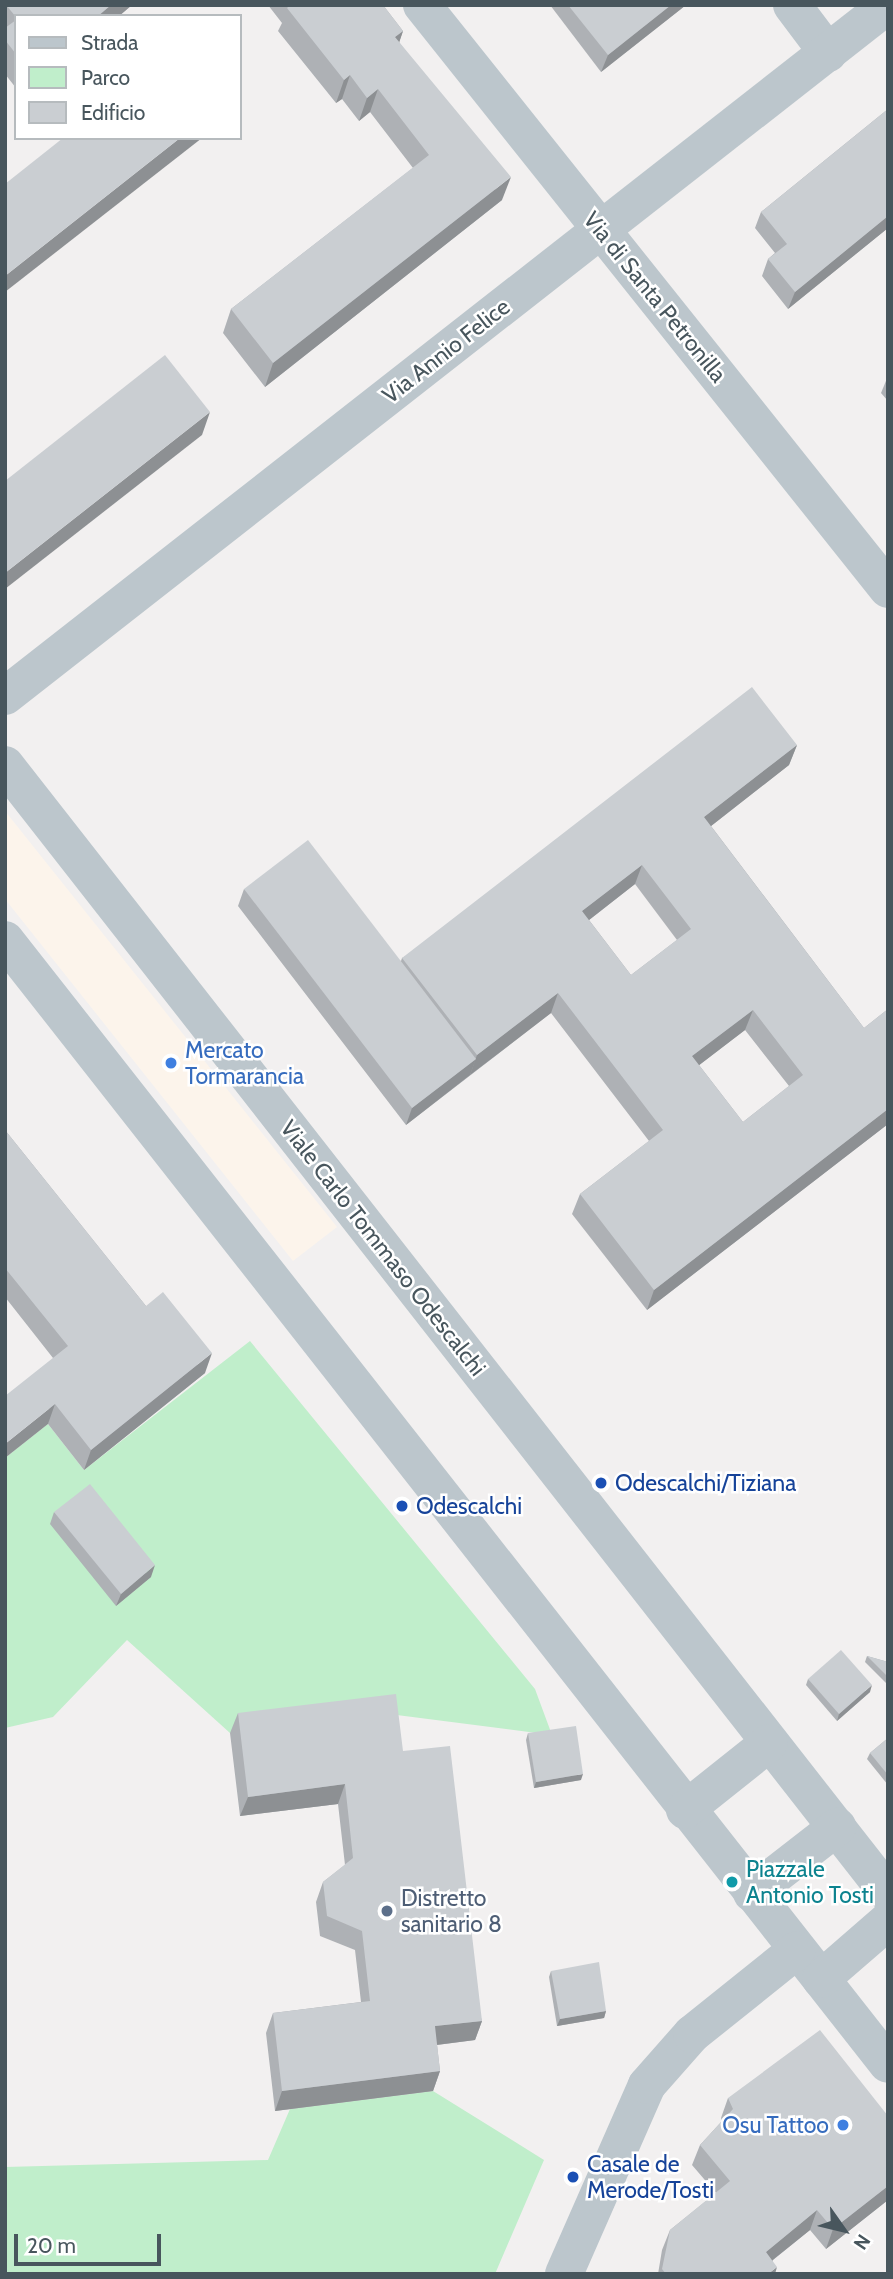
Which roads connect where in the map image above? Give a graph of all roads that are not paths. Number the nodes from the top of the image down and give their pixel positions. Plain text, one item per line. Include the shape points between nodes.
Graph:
1 (422, 5) edge
2 (792, 5) edge
3 (888, 5) edge
4 (828, 53) junction
5 (599, 228) junction
6 (888, 589) edge
7 (5, 696) edge
8 (5, 765) edge
9 (11, 958) edge
10 (769, 1743) junction
11 (685, 1810) junction
12 (837, 1827) junction
13 (752, 1893) junction
14 (888, 1893) edge
15 (888, 1922) edge
16 (796, 1950) junction
17 (821, 1979) junction
18 (888, 2064) edge
19 (564, 2274) edge

1 - 5 street, Via di Santa Petronilla
2 - 4 street
3 - 4 street, Via Annio Felice
4 - 5 street, Via Annio Felice
5 - 6 street, Via di Santa Petronilla
5 - 7 street, Via Annio Felice
8 - 10 street, Viale Carlo Tommaso Odescalchi
9 - 11 street
10 - 11 street
10 - 12 street
11 - 13 street
12 - 13 street
12 - 14 street
13 - 16 street
15 - 17 street
16 - 17 street
16 - 19 street via 692,2034 638,2099
17 - 18 street

